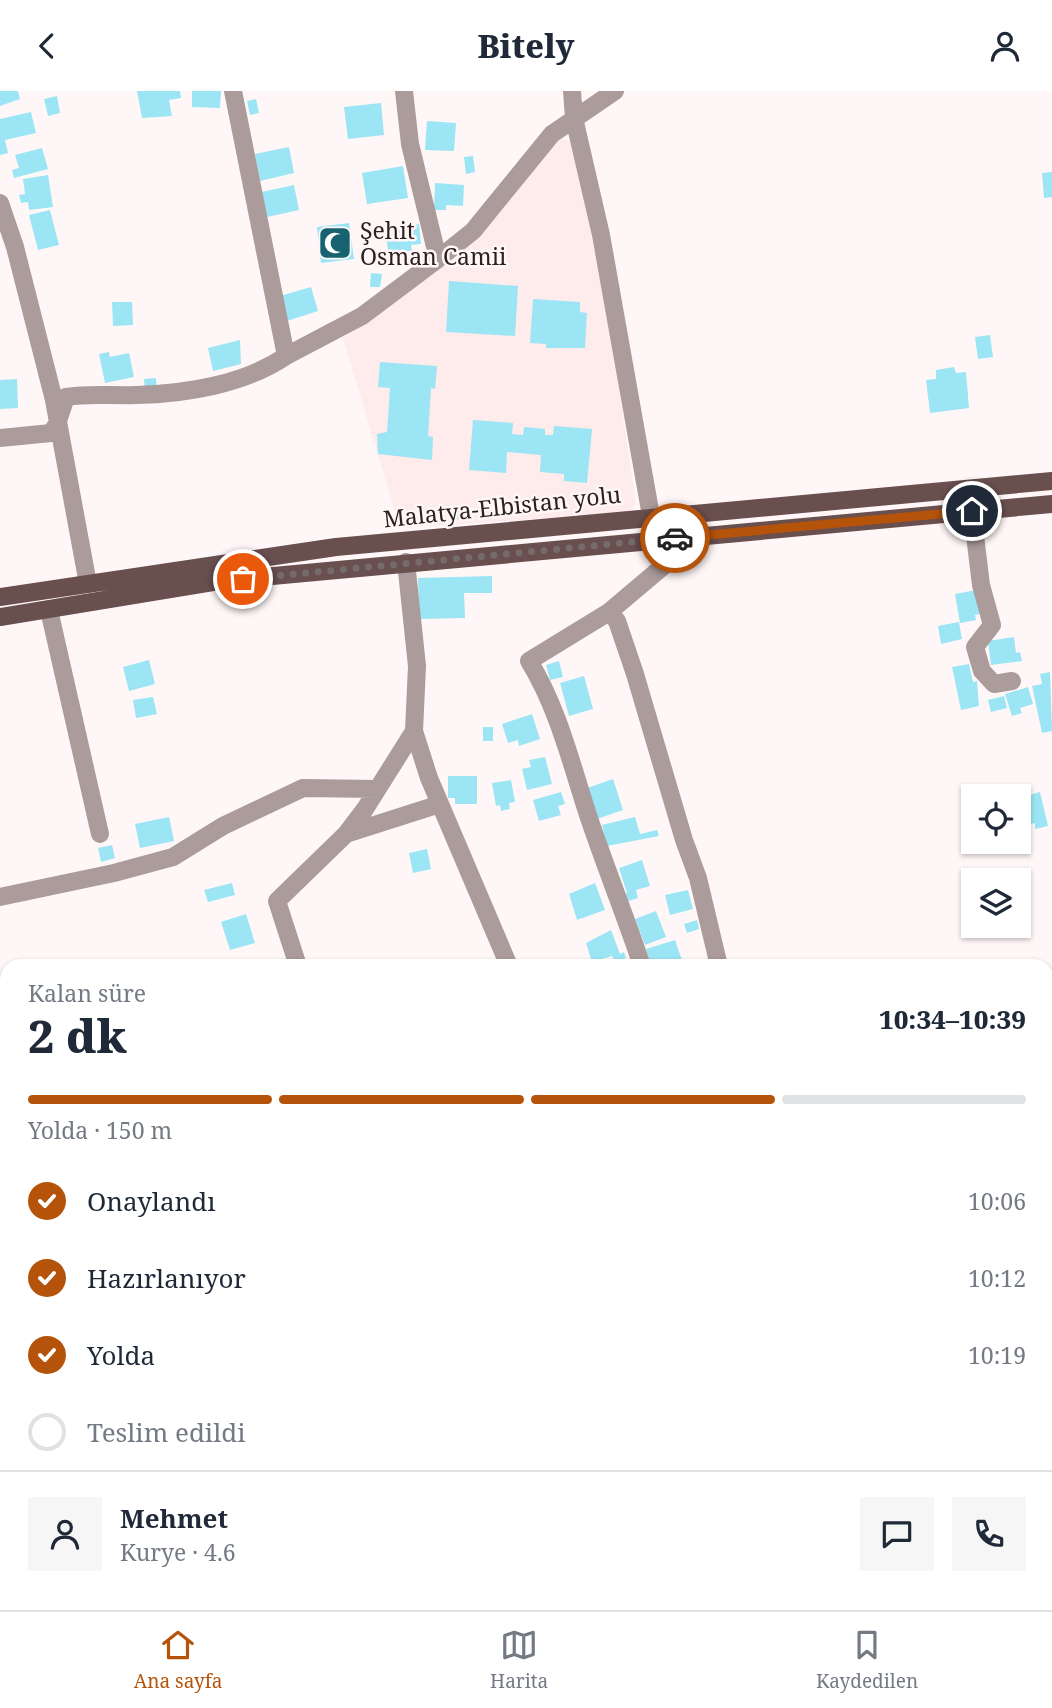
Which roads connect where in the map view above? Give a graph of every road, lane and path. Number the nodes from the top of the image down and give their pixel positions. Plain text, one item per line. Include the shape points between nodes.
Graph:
1 (233, 91) edge
2 (404, 91) edge
3 (572, 91) edge
4 (615, 91) edge
5 (574, 118) junction
6 (0, 203) edge
7 (438, 260) junction
8 (286, 356) junction
9 (57, 424) junction
10 (0, 438) edge
11 (1052, 481) edge
12 (1052, 504) edge
13 (972, 511) junction
14 (651, 516) junction
15 (699, 535) junction
16 (406, 562) junction
17 (88, 584) junction
18 (0, 597) edge
19 (49, 610) junction
20 (609, 612) junction
21 (0, 617) edge
22 (1012, 681) dead end
23 (414, 731) junction
24 (377, 789) junction
25 (440, 804) junction
26 (100, 834) dead end
27 (346, 834) junction
28 (0, 897) edge
29 (296, 959) edge
30 (506, 959) edge
31 (640, 959) edge
32 (717, 959) edge

1 - 8 street
2 - 7 street via 410,144
3 - 5 street
4 - 5 street
5 - 7 street via 552,134 473,231
5 - 14 street via 601,235
6 - 9 street via 15,247
7 - 8 street via 362,316
8 - 9 street via 267,369 202,388 66,397
9 - 10 street via 51,433
9 - 17 street
11 - 14 main road, Malatya-Elbistan yolu
12 - 13 main road, Malatya-Elbistan yolu
13 - 15 main road, Malatya-Elbistan yolu
13 - 22 street via 981,585 992,625 975,647 982,671 994,684
14 - 17 main road, Malatya-Elbistan yolu via 336,547
15 - 16 main road, Malatya-Elbistan yolu
15 - 20 street
16 - 19 main road, Malatya-Elbistan yolu via 219,581
16 - 23 street via 417,666
17 - 18 main road, Malatya-Elbistan yolu
19 - 21 main road, Malatya-Elbistan yolu
19 - 26 street
20 - 31 street via 529,661 569,751
20 - 32 street via 617,621 635,674 698,878
23 - 24 street
23 - 25 street
24 - 27 street
24 - 28 street via 303,788 173,856
25 - 27 street
25 - 30 street
27 - 29 street via 277,901

